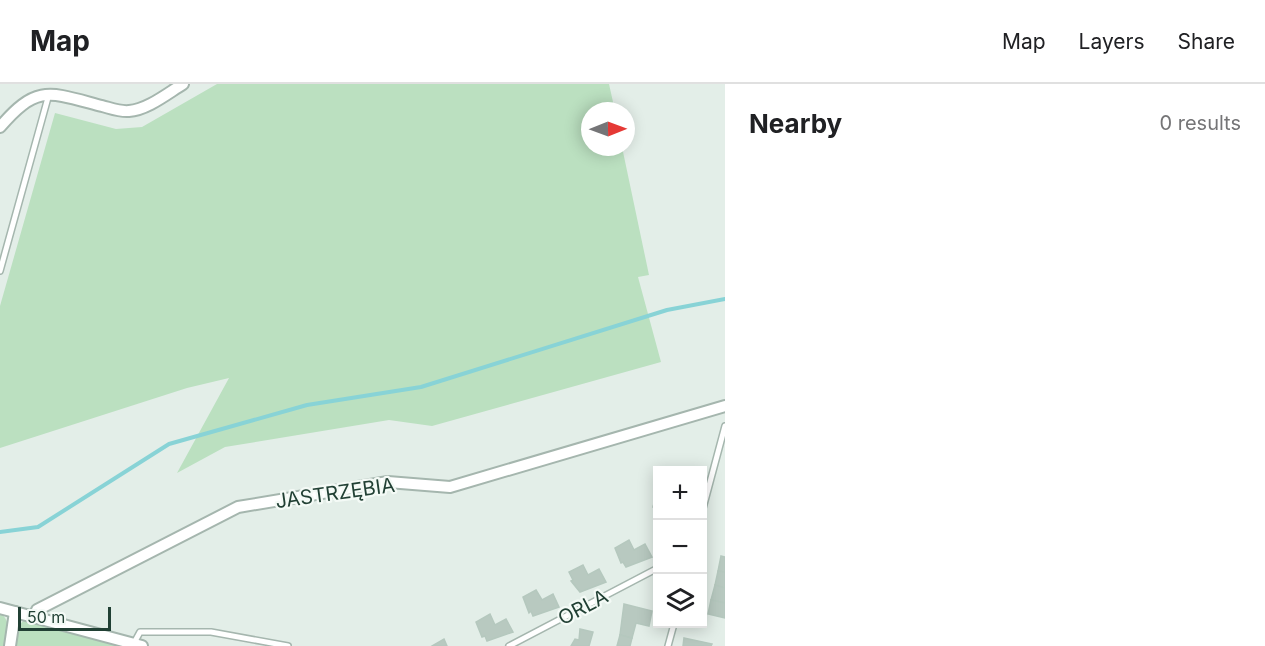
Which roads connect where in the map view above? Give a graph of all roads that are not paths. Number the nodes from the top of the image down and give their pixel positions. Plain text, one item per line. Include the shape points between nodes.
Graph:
1 (183, 84) edge
2 (50, 92) junction
3 (0, 127) edge
4 (0, 271) edge
5 (725, 406) edge
6 (725, 426) edge
7 (707, 493) edge
8 (653, 570) edge
9 (0, 608) edge
10 (15, 612) junction
11 (35, 615) junction
12 (673, 628) edge
13 (138, 645) edge
14 (10, 646) edge
15 (288, 646) edge
16 (508, 646) edge
17 (668, 646) edge

1 - 2 street via 130,111
2 - 3 street via 18,103
2 - 4 lane
5 - 11 street, JASTRZĘBIA via 450,487 388,482 238,507 37,609
6 - 7 lane
8 - 16 lane, ORLA
9 - 10 street
10 - 11 street
10 - 14 street
11 - 13 street
12 - 17 lane
13 - 15 lane via 140,632 177,631 211,632

